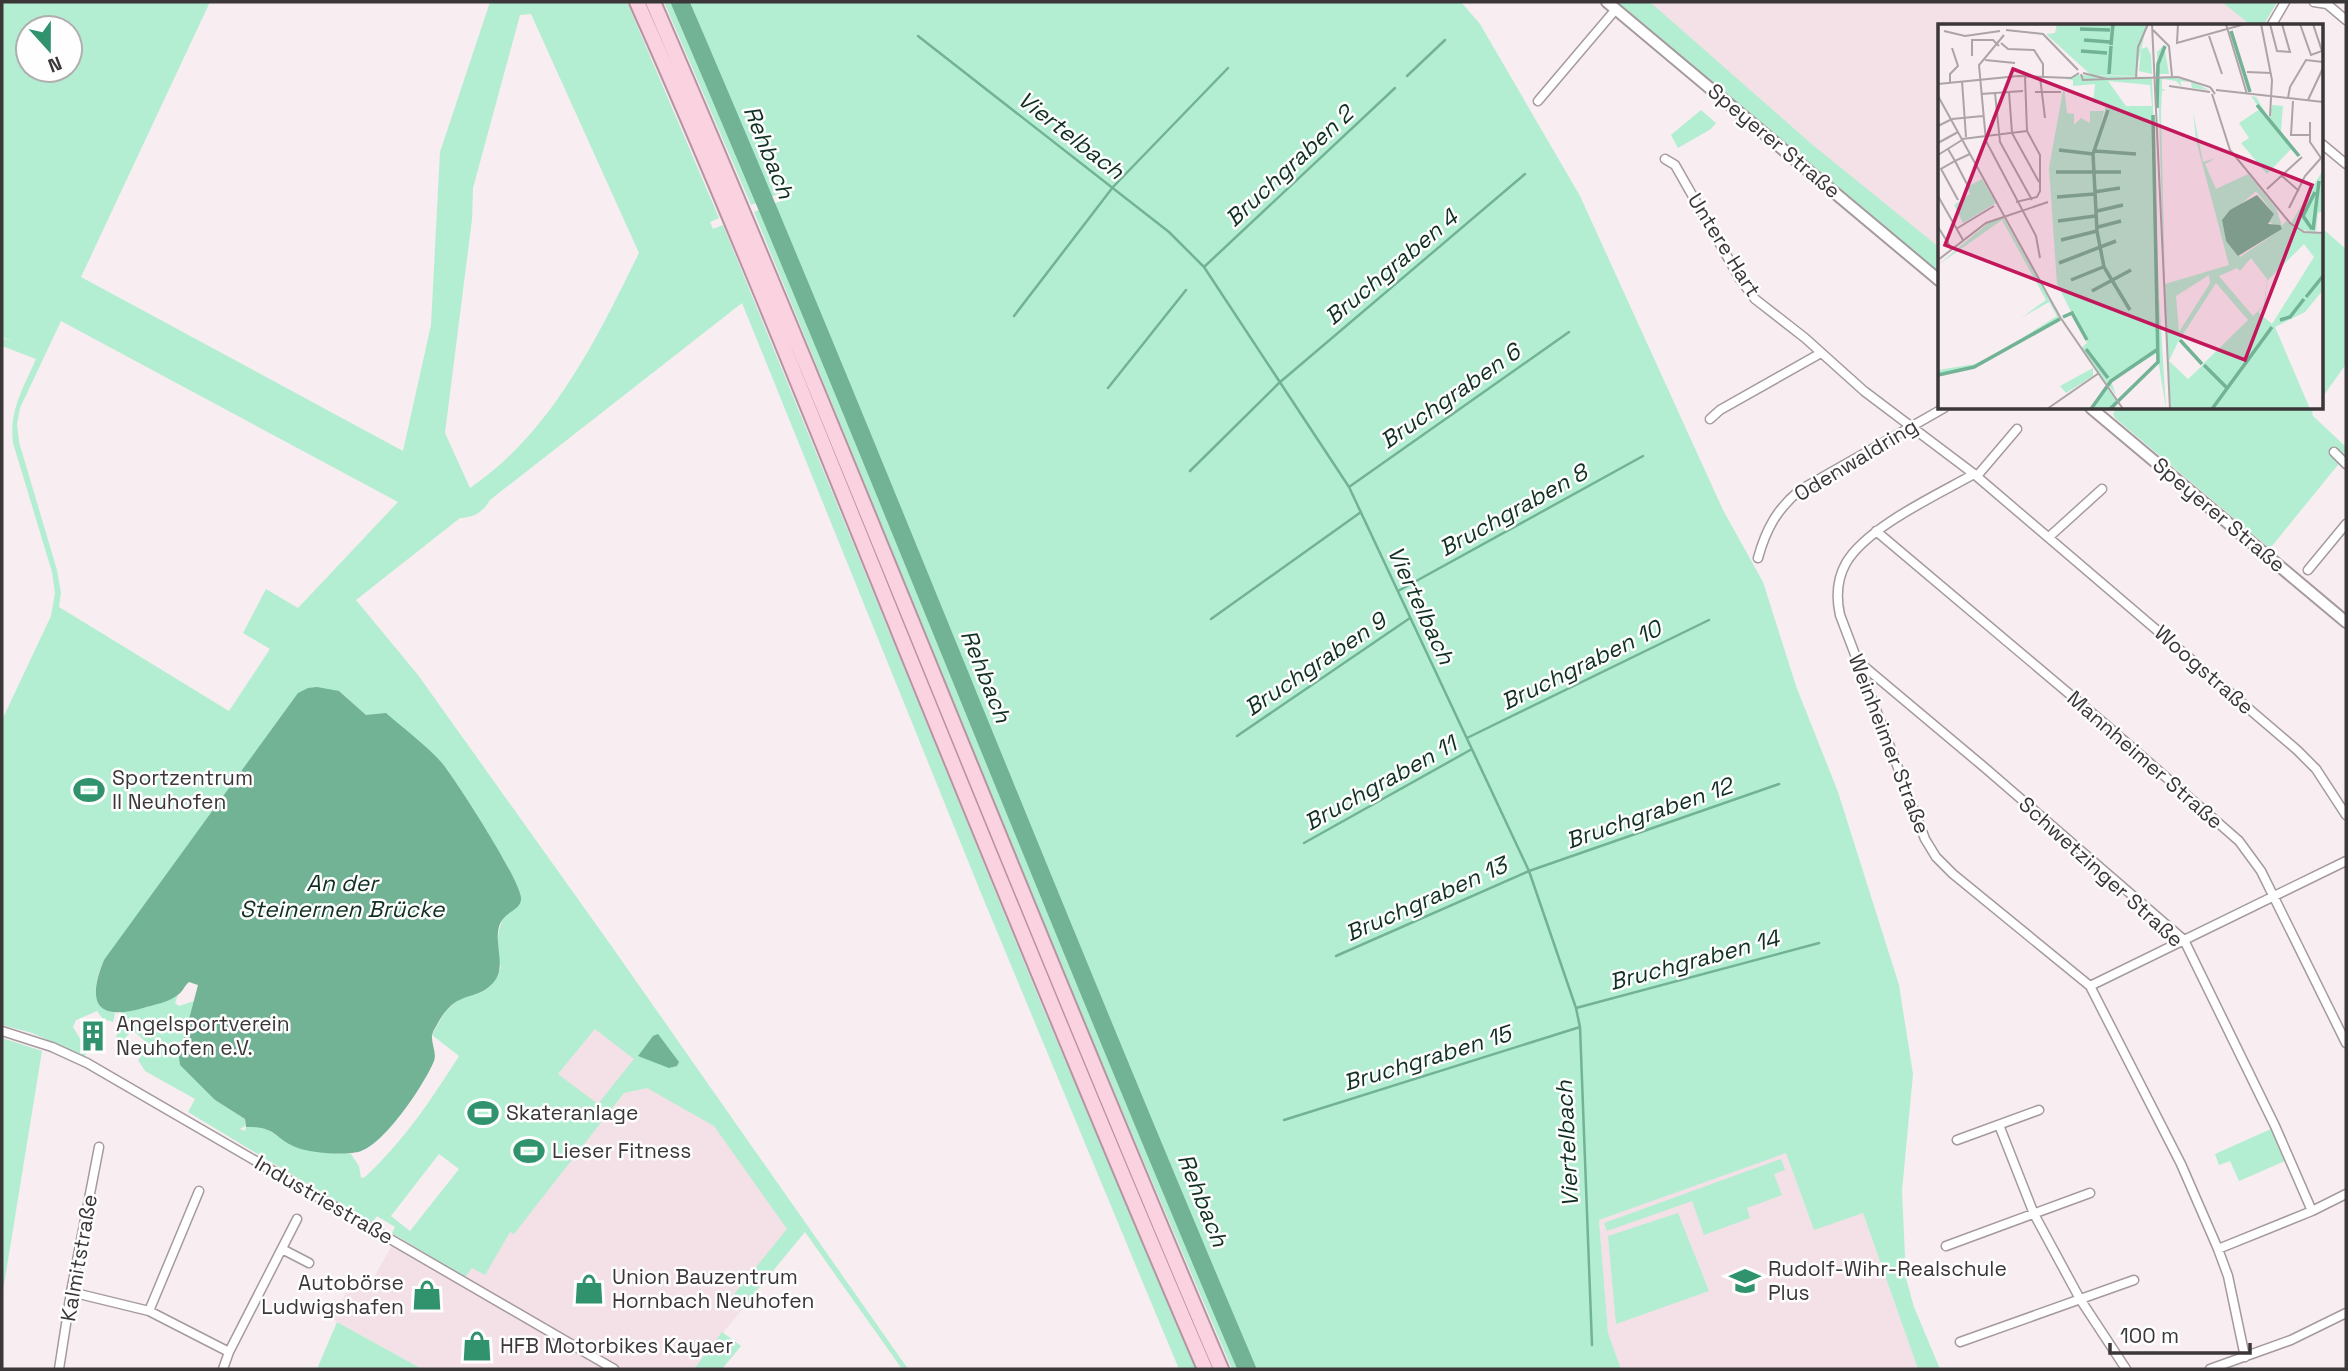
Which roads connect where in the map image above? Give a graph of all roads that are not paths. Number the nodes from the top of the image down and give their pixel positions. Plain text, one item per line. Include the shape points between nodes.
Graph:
1 (637, 2) edge
2 (653, 2) edge
3 (2285, 2) edge
4 (2314, 2) edge
5 (1611, 5) edge
6 (2346, 20) edge
7 (2272, 24) edge
8 (1538, 101) dead end
9 (2324, 146) edge
10 (1665, 159) dead end
11 (2346, 164) edge
12 (1938, 279) edge
13 (1821, 353) junction
14 (1941, 410) edge
15 (2093, 410) edge
16 (1710, 419) dead end
17 (1913, 426) junction
18 (2017, 429) dead end
19 (2334, 452) dead end
20 (2346, 464) edge
21 (1975, 475) junction
22 (2102, 489) dead end
23 (2346, 524) edge
24 (1876, 531) junction
25 (2049, 537) junction
26 (1758, 558) dead end
27 (2308, 570) dead end
28 (2346, 622) edge
29 (1857, 661) junction
30 (2346, 815) edge
31 (2346, 861) edge
32 (2274, 895) junction
33 (2184, 940) junction
34 (2090, 986) junction
35 (2, 1031) edge
36 (2346, 1043) edge
37 (2039, 1110) dead end
38 (1999, 1125) junction
39 (1957, 1140) dead end
40 (99, 1147) dead end
41 (199, 1191) dead end
42 (2090, 1193) dead end
43 (2346, 1194) edge
44 (2312, 1211) junction
45 (2034, 1214) junction
46 (297, 1219) dead end
47 (1946, 1246) dead end
48 (282, 1249) junction
49 (2218, 1249) junction
50 (309, 1263) dead end
51 (2134, 1280) dead end
52 (71, 1292) junction
53 (2081, 1299) junction
54 (149, 1311) junction
55 (2346, 1313) edge
56 (1960, 1342) dead end
57 (229, 1352) junction
58 (2245, 1357) junction
59 (59, 1369) edge
60 (223, 1369) edge
61 (614, 1369) edge
62 (1205, 1369) edge
63 (1221, 1369) edge
64 (2126, 1369) edge
65 (2210, 1369) edge

1 - 62 highway
2 - 63 highway via 741,204 1034,925
3 - 7 street
4 - 6 street via 2327,4
5 - 8 street
5 - 12 street, Speyerer Straße
9 - 11 street
10 - 13 street, Untere Hart via 1675,164 1755,299
13 - 16 street
13 - 17 street, Untere Hart
14 - 17 street, Odenwaldring
15 - 28 street, Speyerer Straße
17 - 21 street, Woogstraße
17 - 26 street, Odenwaldring via 1787,501 1764,533
18 - 21 street
19 - 20 street
21 - 24 street, Weinheimer Straße
21 - 25 street, Woogstraße
22 - 25 street
23 - 27 street
24 - 29 street, Weinheimer Straße via 1847,561 1837,589 1840,615
24 - 32 street, Mannheimer Straße via 2239,841
25 - 30 street, Woogstraße via 2297,750 2316,769
29 - 33 street, Schwetzinger Straße
29 - 34 street, Weinheimer Straße via 1936,857
31 - 32 street
32 - 33 street
32 - 36 street, Mannheimer Straße
33 - 34 street
33 - 44 street, Schwetzinger Straße
34 - 49 street, Weinheimer Straße via 2181,1164
35 - 61 street, Industriestraße via 30,1038 118,1080
37 - 38 street
38 - 39 street
38 - 45 street
40 - 52 street, Kalmitstraße
41 - 54 street
42 - 45 street
43 - 44 street
44 - 49 street
45 - 47 street
45 - 53 street
46 - 48 street
48 - 50 street
48 - 57 street
49 - 58 street, Weinheimer Straße
51 - 53 street
52 - 54 street
52 - 59 street, Kalmitstraße
53 - 56 street
53 - 64 street
54 - 57 street
55 - 58 street
57 - 60 street
58 - 65 street

